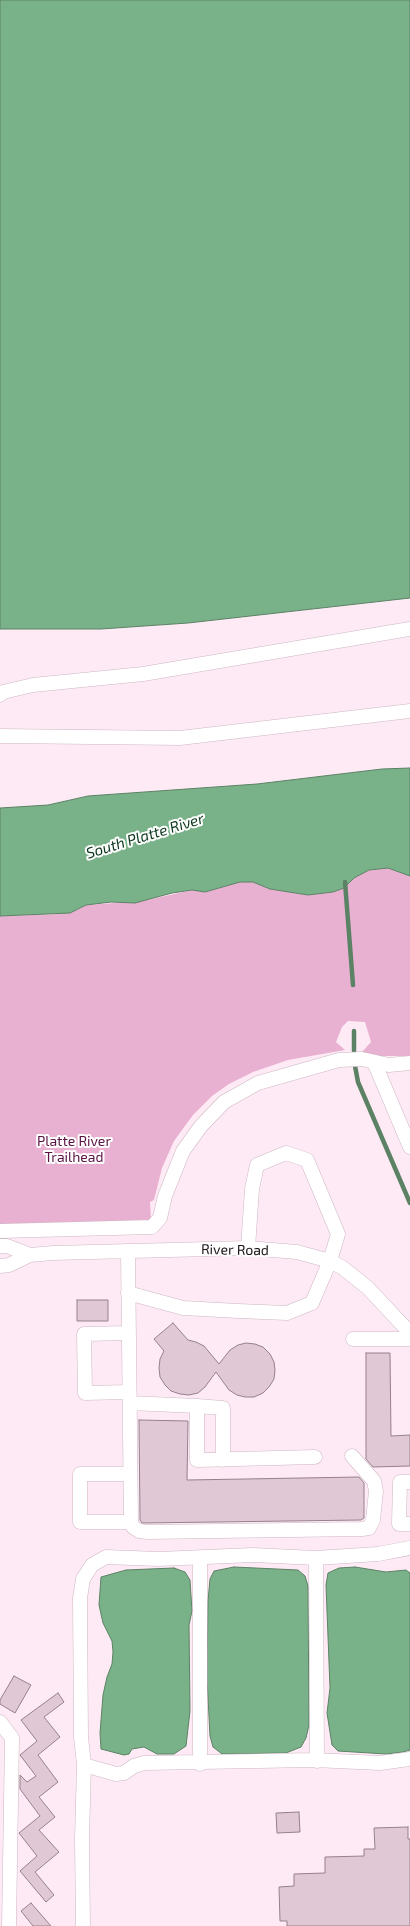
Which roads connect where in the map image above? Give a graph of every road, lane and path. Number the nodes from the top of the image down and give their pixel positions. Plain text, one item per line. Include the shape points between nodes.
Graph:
1 (410, 629) edge
2 (0, 695) edge
3 (410, 711) edge
4 (0, 736) edge
5 (368, 1061) junction
6 (410, 1064) edge
7 (410, 1147) edge
8 (0, 1232) edge
9 (0, 1246) edge
10 (248, 1248) junction
11 (128, 1251) junction
12 (30, 1255) junction
13 (330, 1261) junction
14 (0, 1266) edge
15 (128, 1294) junction
16 (129, 1333) junction
17 (410, 1333) edge
18 (354, 1339) dead end
19 (410, 1339) edge
20 (130, 1398) junction
21 (198, 1406) junction
22 (352, 1456) dead end
23 (315, 1457) dead end
24 (223, 1460) junction
25 (130, 1474) junction
26 (410, 1482) edge
27 (131, 1522) junction
28 (410, 1524) edge
29 (410, 1548) edge
30 (200, 1558) junction
31 (316, 1558) junction
32 (0, 1722) edge
33 (410, 1759) edge
34 (317, 1761) junction
35 (200, 1764) junction
36 (84, 1765) junction
37 (5, 1824) edge
38 (6, 1925) edge
39 (83, 1926) edge

1 - 2 street via 143,674 33,685
3 - 4 street via 180,738
5 - 6 street
5 - 7 street
5 - 8 street via 339,1060 258,1082 224,1102 183,1151 160,1218 152,1227
9 - 12 street, River Road
10 - 11 street, River Road
10 - 13 street, River Road via 297,1252
10 - 13 street via 257,1165 286,1153 307,1160 338,1234
11 - 12 street, River Road
11 - 15 street
12 - 14 street, River Road
13 - 15 street via 312,1303 287,1313 182,1308
13 - 17 street, River Road via 368,1288
15 - 16 street
16 - 20 street
16 - 20 street via 84,1334 85,1393
18 - 19 street
20 - 21 street
20 - 25 street
21 - 24 street via 223,1408
21 - 24 street via 198,1460
22 - 27 street via 374,1481 373,1520 369,1528 148,1532 139,1531
23 - 24 street
25 - 27 street
25 - 27 street via 80,1474 80,1522
26 - 28 street via 400,1482 399,1524
29 - 31 street via 378,1554
30 - 31 street via 253,1555
30 - 35 street
30 - 36 street via 106,1557 92,1565 83,1579 80,1669
31 - 34 street
32 - 37 street via 12,1738
33 - 34 street via 380,1763
34 - 35 street
35 - 36 street via 144,1764 134,1766 124,1774
36 - 39 street
37 - 38 street

